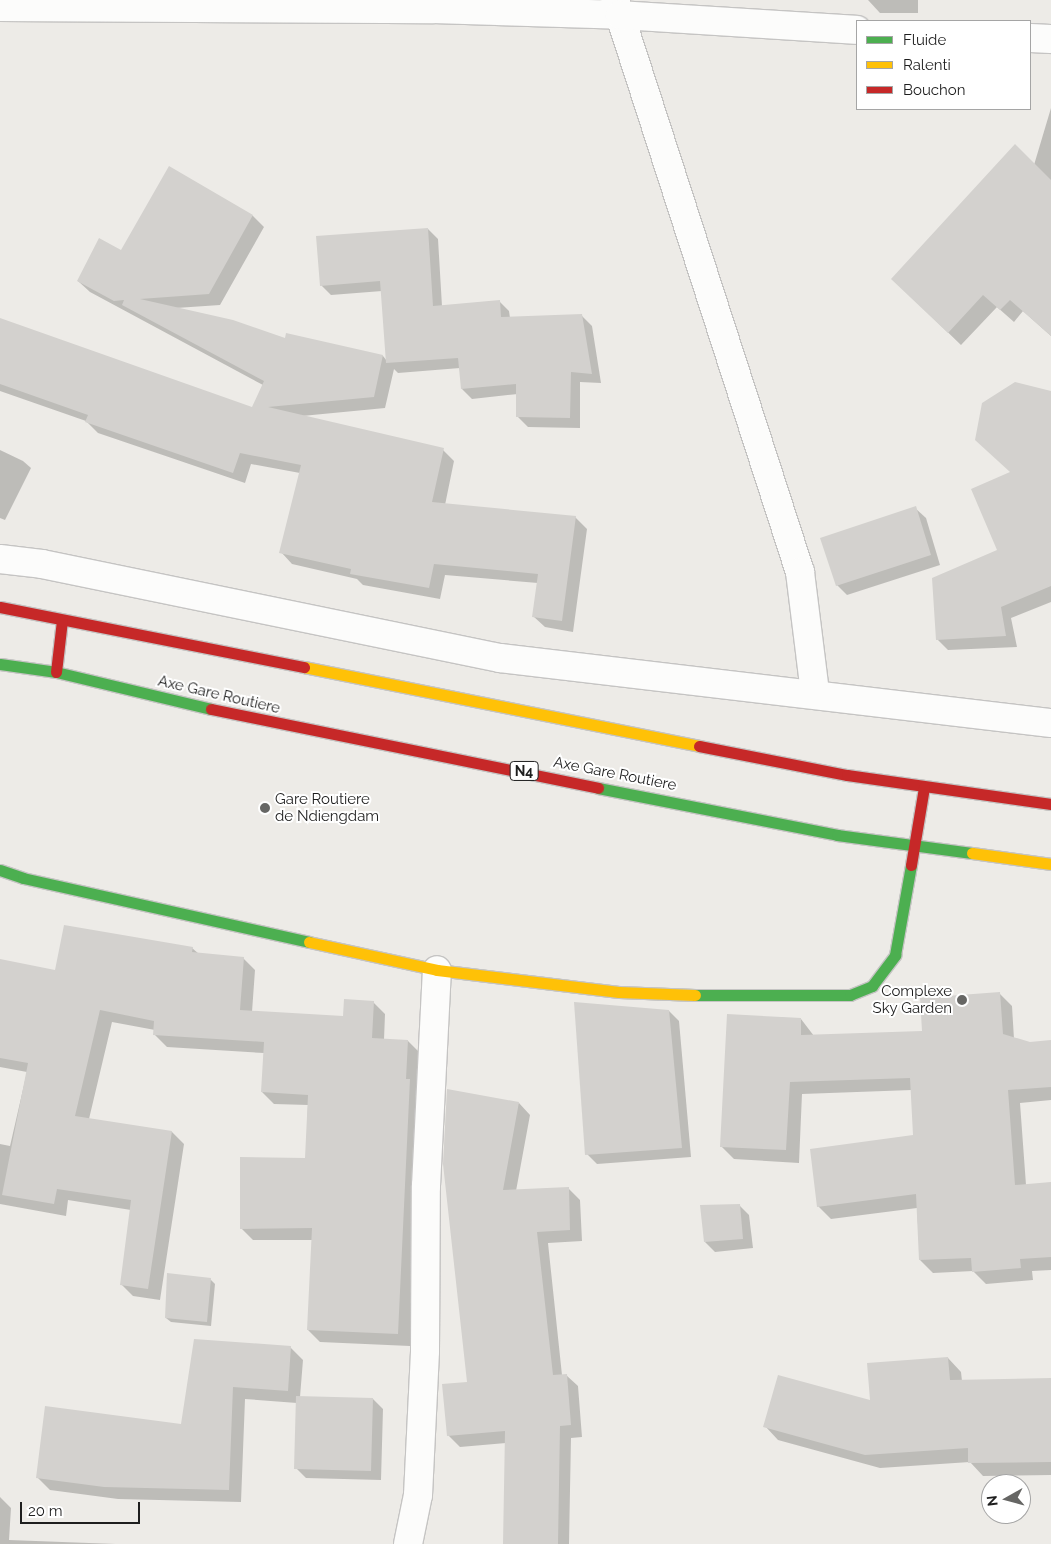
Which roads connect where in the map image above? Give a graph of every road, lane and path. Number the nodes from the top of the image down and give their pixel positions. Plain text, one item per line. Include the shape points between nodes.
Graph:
1 (0, 7) edge
2 (618, 8) edge
3 (856, 30) edge
4 (1031, 38) edge
5 (1051, 39) edge
6 (0, 559) edge
7 (0, 607) edge
8 (62, 620) junction
9 (0, 664) edge
10 (56, 672) junction
11 (815, 693) junction
12 (1051, 723) edge
13 (924, 787) junction
14 (1051, 804) edge
15 (916, 844) junction
16 (1051, 864) edge
17 (0, 870) edge
18 (437, 970) junction
19 (408, 1544) edge

1 - 2 street
2 - 3 street
2 - 11 street via 800,572
4 - 5 street
6 - 11 street via 42,564 500,658
7 - 8 main road
8 - 10 main road
8 - 13 main road via 847,775
9 - 10 main road, Axe Gare Routiere / N4
10 - 15 main road, Axe Gare Routiere / N4 via 274,724 837,835
11 - 12 street
13 - 14 main road
13 - 15 main road
15 - 16 main road, Axe Gare Routiere / N4 via 1017,862
15 - 18 main road via 895,955 872,986 850,995 714,996 619,992
17 - 18 main road via 41,882
18 - 19 street via 426,1186 425,1351 419,1476

